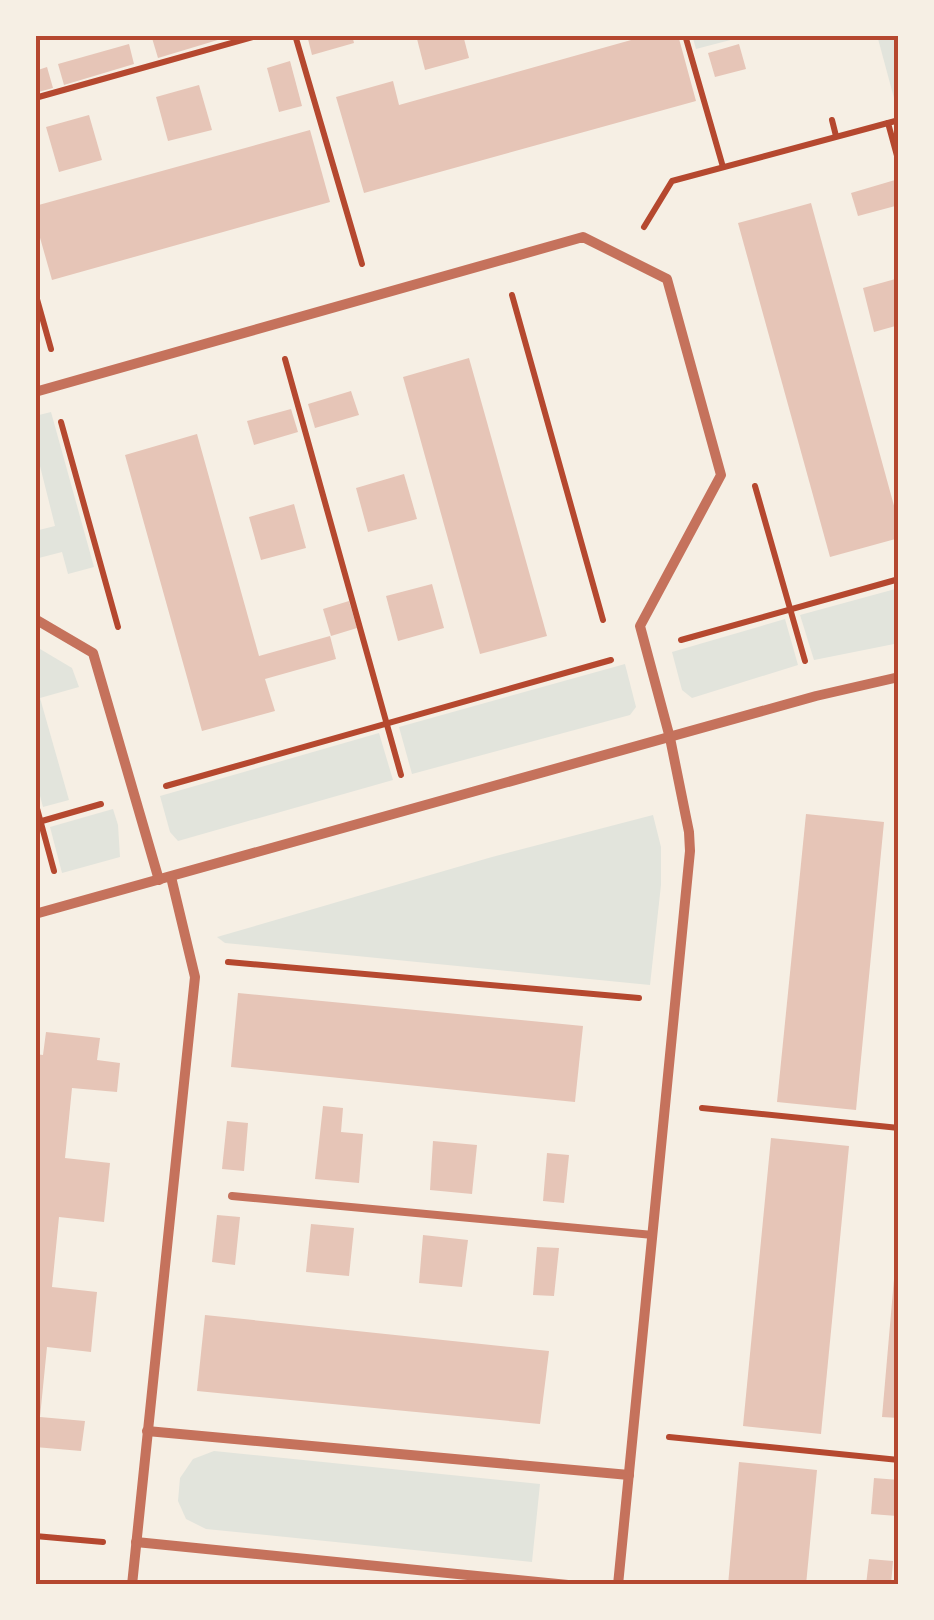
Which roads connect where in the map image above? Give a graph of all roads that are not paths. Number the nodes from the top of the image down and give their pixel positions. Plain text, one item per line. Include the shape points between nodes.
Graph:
1 (35, 392) edge
2 (35, 619) edge
3 (899, 677) edge
4 (670, 738) junction
5 (171, 877) junction
6 (158, 880) junction
7 (35, 914) edge
8 (232, 1196) dead end
9 (652, 1235) junction
10 (147, 1431) junction
11 (628, 1475) junction
12 (136, 1544) junction
13 (132, 1585) edge
14 (568, 1585) edge
15 (618, 1585) edge

1 - 4 street via 584,237 668,278 720,475 640,626
2 - 6 street via 92,653
3 - 4 street
4 - 5 street
4 - 9 street via 690,851
5 - 6 street
5 - 10 street via 195,976
6 - 7 street
8 - 9 lane
9 - 11 street
10 - 11 street
10 - 12 street
11 - 15 street
12 - 13 street
12 - 14 street

